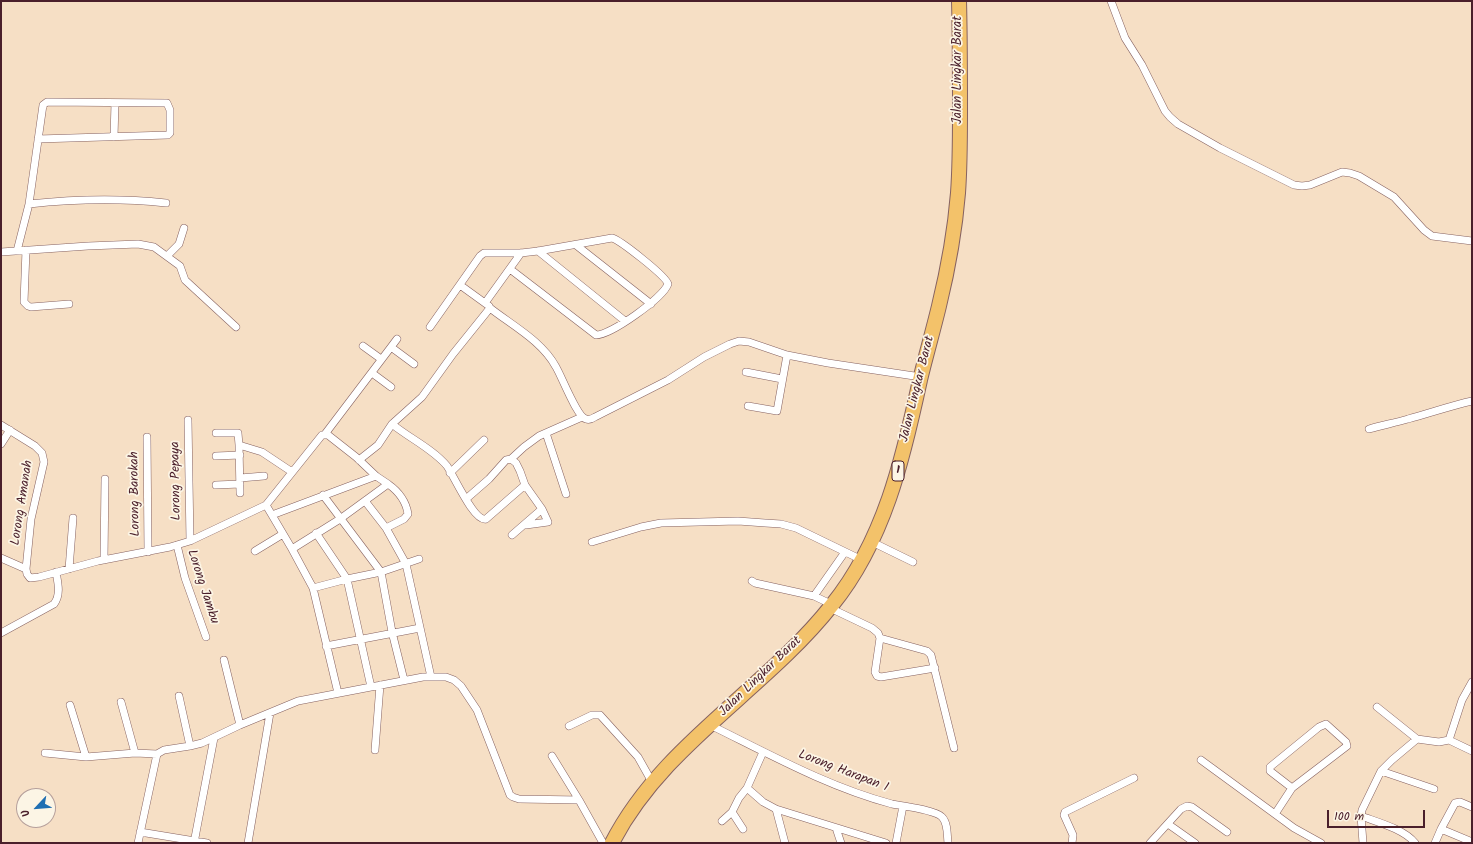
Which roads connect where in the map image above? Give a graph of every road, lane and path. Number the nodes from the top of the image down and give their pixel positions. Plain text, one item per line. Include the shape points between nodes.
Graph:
1 (959, 1) edge
2 (1110, 1) edge
3 (115, 103) junction
4 (114, 137) junction
5 (38, 139) junction
6 (166, 203) dead end
7 (29, 204) junction
8 (184, 228) dead end
9 (1472, 241) edge
10 (576, 245) junction
11 (26, 250) junction
12 (17, 251) junction
13 (538, 251) junction
14 (1, 252) edge
15 (521, 253) junction
16 (168, 256) junction
17 (510, 269) junction
18 (460, 285) junction
19 (69, 304) dead end
20 (651, 304) junction
21 (488, 306) junction
22 (625, 321) junction
23 (236, 326) dead end
24 (430, 327) dead end
25 (397, 339) dead end
26 (362, 346) dead end
27 (391, 347) junction
28 (787, 355) junction
29 (382, 360) junction
30 (414, 364) dead end
31 (746, 372) dead end
32 (372, 373) junction
33 (921, 377) junction
34 (782, 379) junction
35 (391, 387) dead end
36 (1472, 402) edge
37 (748, 406) dead end
38 (582, 417) junction
39 (188, 420) dead end
40 (392, 424) junction
41 (1, 425) edge
42 (1369, 429) dead end
43 (10, 430) junction
44 (216, 433) dead end
45 (546, 433) junction
46 (325, 434) junction
47 (147, 437) dead end
48 (484, 440) dead end
49 (1, 444) edge
50 (239, 445) junction
51 (240, 455) junction
52 (216, 456) dead end
53 (511, 459) junction
54 (359, 460) junction
55 (292, 472) junction
56 (450, 473) junction
57 (264, 476) dead end
58 (376, 476) junction
59 (106, 479) dead end
60 (240, 481) junction
61 (388, 484) junction
62 (216, 485) dead end
63 (525, 485) junction
64 (240, 493) dead end
65 (566, 494) dead end
66 (323, 495) junction
67 (466, 499) junction
68 (365, 501) junction
69 (266, 505) junction
70 (542, 510) junction
71 (272, 515) junction
72 (73, 518) dead end
73 (340, 519) junction
74 (525, 525) junction
75 (386, 528) junction
76 (316, 533) junction
77 (283, 534) junction
78 (512, 535) dead end
79 (190, 541) junction
80 (592, 542) dead end
81 (872, 542) junction
82 (177, 545) junction
83 (292, 548) junction
84 (255, 551) dead end
85 (148, 552) junction
86 (845, 552) junction
87 (1, 558) edge
88 (419, 559) dead end
89 (104, 560) junction
90 (862, 560) junction
91 (913, 562) dead end
92 (406, 564) junction
93 (26, 569) junction
94 (69, 569) junction
95 (56, 572) junction
96 (381, 572) junction
97 (346, 579) junction
98 (752, 581) dead end
99 (312, 588) junction
100 (814, 596) junction
101 (832, 606) junction
102 (420, 628) junction
103 (392, 632) junction
104 (1, 633) edge
105 (206, 637) dead end
106 (880, 638) junction
107 (361, 639) junction
108 (326, 646) junction
109 (224, 660) dead end
110 (935, 668) junction
111 (431, 676) junction
112 (404, 680) junction
113 (1472, 682) edge
114 (380, 685) junction
115 (371, 687) junction
116 (338, 693) junction
117 (179, 696) dead end
118 (121, 702) dead end
119 (70, 704) dead end
120 (1377, 707) dead end
121 (270, 713) junction
122 (240, 725) junction
123 (710, 725) junction
124 (569, 726) dead end
125 (214, 738) junction
126 (1417, 739) junction
127 (1449, 740) junction
128 (190, 746) junction
129 (954, 748) dead end
130 (375, 750) dead end
131 (1472, 751) edge
132 (763, 752) junction
133 (45, 753) dead end
134 (135, 753) junction
135 (157, 754) junction
136 (552, 756) dead end
137 (86, 757) junction
138 (1201, 760) dead end
139 (1381, 771) junction
140 (1134, 778) dead end
141 (652, 782) junction
142 (747, 788) junction
143 (1292, 788) junction
144 (1434, 789) dead end
145 (580, 800) junction
146 (904, 806) junction
147 (1472, 807) edge
148 (776, 809) junction
149 (732, 812) junction
150 (1275, 814) junction
151 (1361, 816) junction
152 (722, 821) dead end
153 (1168, 824) junction
154 (836, 828) junction
155 (743, 829) dead end
156 (1441, 829) junction
157 (140, 832) junction
158 (1227, 832) dead end
159 (194, 842) edge
160 (1472, 842) edge
161 (138, 843) edge
162 (208, 843) edge
163 (248, 843) edge
164 (603, 843) edge
165 (612, 843) edge
166 (785, 843) edge
167 (841, 843) edge
168 (886, 843) edge
169 (896, 843) edge
170 (950, 843) edge
171 (1072, 843) edge
172 (1150, 843) edge
173 (1195, 843) edge
174 (1321, 843) edge
175 (1363, 843) edge
176 (1415, 843) edge
177 (1435, 843) edge

1 - 33 highway, Jalan Lingkar Barat / 1 via 958,193 948,263
2 - 9 street via 1125,38 1165,110 1178,124 1294,186 1310,185 1342,172 1359,176 1394,197 1428,234
3 - 4 street
3 - 4 street via 167,103 170,110 170,133 164,136
3 - 5 street via 47,102 43,105
4 - 5 street
5 - 7 street
6 - 7 street via 133,199
7 - 12 street
8 - 16 street via 179,244
10 - 13 street
10 - 20 street
10 - 20 street via 612,238 623,244 668,281 668,286
11 - 12 street
11 - 16 street via 138,244 154,247
11 - 19 street via 24,302 31,307
12 - 14 street
13 - 15 street
13 - 22 street
15 - 17 street
15 - 18 street via 484,253
16 - 23 street via 178,264 185,280
17 - 21 street
17 - 22 street via 594,334 604,334
18 - 21 street
18 - 24 street
20 - 22 street
21 - 38 street via 546,350 558,368
21 - 40 street via 422,398
25 - 27 street
26 - 29 street
27 - 29 street
27 - 30 street
28 - 33 street
28 - 34 street
28 - 38 street via 749,342 735,342 589,420
29 - 32 street
31 - 34 street
32 - 35 street
32 - 46 street
33 - 81 highway, Jalan Lingkar Barat / 1 via 892,493
34 - 37 street via 777,411
36 - 42 street via 1452,405
38 - 45 street
39 - 79 street, Lorong Pepaya
40 - 54 street via 378,445
40 - 56 street via 434,454
41 - 43 street, Lorong Amanah
43 - 49 street
43 - 93 street, Lorong Amanah via 40,450 43,457
44 - 50 street via 238,433
45 - 53 street
45 - 65 street
46 - 54 street
46 - 55 street
47 - 85 street, Lorong Barokah
48 - 56 street
50 - 51 street
50 - 55 street via 262,452
51 - 52 street
51 - 60 street
53 - 63 street via 520,471
53 - 67 street via 506,460
54 - 58 street
55 - 69 street
56 - 67 street
57 - 60 street
58 - 61 street
58 - 66 street
59 - 89 street
60 - 62 street
60 - 64 street
61 - 68 street
61 - 75 street via 403,499 408,514 404,519
63 - 67 street via 483,520
63 - 70 street
66 - 71 street
66 - 73 street
68 - 73 street
68 - 75 street
69 - 71 street
69 - 79 street
70 - 74 street
70 - 74 street via 548,522
71 - 77 street
72 - 94 street
73 - 76 street
73 - 96 street
74 - 78 street
75 - 92 street
76 - 83 street
76 - 97 street
77 - 83 street
77 - 84 street
79 - 82 street
80 - 86 street via 661,523 746,522 790,526
81 - 90 highway, Jalan Lingkar Barat / 1
81 - 91 street
82 - 85 street
82 - 105 street, Lorong Jambu via 185,578
83 - 99 street
85 - 89 street
86 - 90 street
86 - 100 street
87 - 93 street
88 - 92 street
89 - 94 street
90 - 101 highway, Jalan Lingkar Barat / 1
92 - 96 street
92 - 102 street
93 - 95 street via 26,574 30,578
94 - 95 street
95 - 104 street via 58,600
96 - 97 street
96 - 103 street
97 - 99 street
97 - 107 street
98 - 100 street
99 - 108 street
100 - 101 street
101 - 106 street via 872,628
101 - 123 highway, Jalan Lingkar Barat / 1 via 795,646
102 - 103 street
102 - 111 street
103 - 107 street
103 - 112 street
106 - 110 street via 927,651
106 - 110 street via 875,672 877,676
107 - 108 street
107 - 115 street
108 - 116 street
109 - 122 street
110 - 129 street
111 - 112 street
111 - 145 street via 454,680 467,694 477,710 512,797
112 - 114 street
113 - 127 street via 1462,700
114 - 115 street
114 - 130 street
115 - 116 street
116 - 121 street via 298,701
117 - 128 street
118 - 134 street
119 - 137 street
120 - 126 street
121 - 122 street
121 - 163 street
122 - 125 street
123 - 132 street, Lorong Harapan I
123 - 141 highway, Jalan Lingkar Barat / 1
124 - 141 street via 592,714 600,715 638,757
125 - 128 street
125 - 159 street
126 - 127 street via 1440,742
126 - 139 street
127 - 131 street
128 - 135 street via 164,750
132 - 142 street
132 - 146 street, Lorong Harapan I via 844,788
133 - 137 street
134 - 135 street
134 - 137 street
135 - 157 street
136 - 145 street
138 - 150 street
139 - 144 street
139 - 151 street
140 - 171 street via 1065,812 1073,835
141 - 165 highway, Jalan Lingkar Barat / 1 via 623,822
142 - 148 street
142 - 149 street
143 - 143 street via 1347,746 1346,742 1326,724 1270,767 1270,772
143 - 150 street
145 - 164 street
146 - 169 street
146 - 170 street, Lorong Harapan I via 941,816 947,826
147 - 156 street via 1460,802 1455,803
148 - 154 street
148 - 166 street
149 - 152 street
149 - 155 street
150 - 174 street
151 - 175 street
151 - 176 street via 1403,833
153 - 158 street via 1187,806
153 - 172 street
153 - 173 street
154 - 167 street
154 - 168 street
156 - 160 street
156 - 177 street
157 - 159 street
157 - 161 street
159 - 162 street

